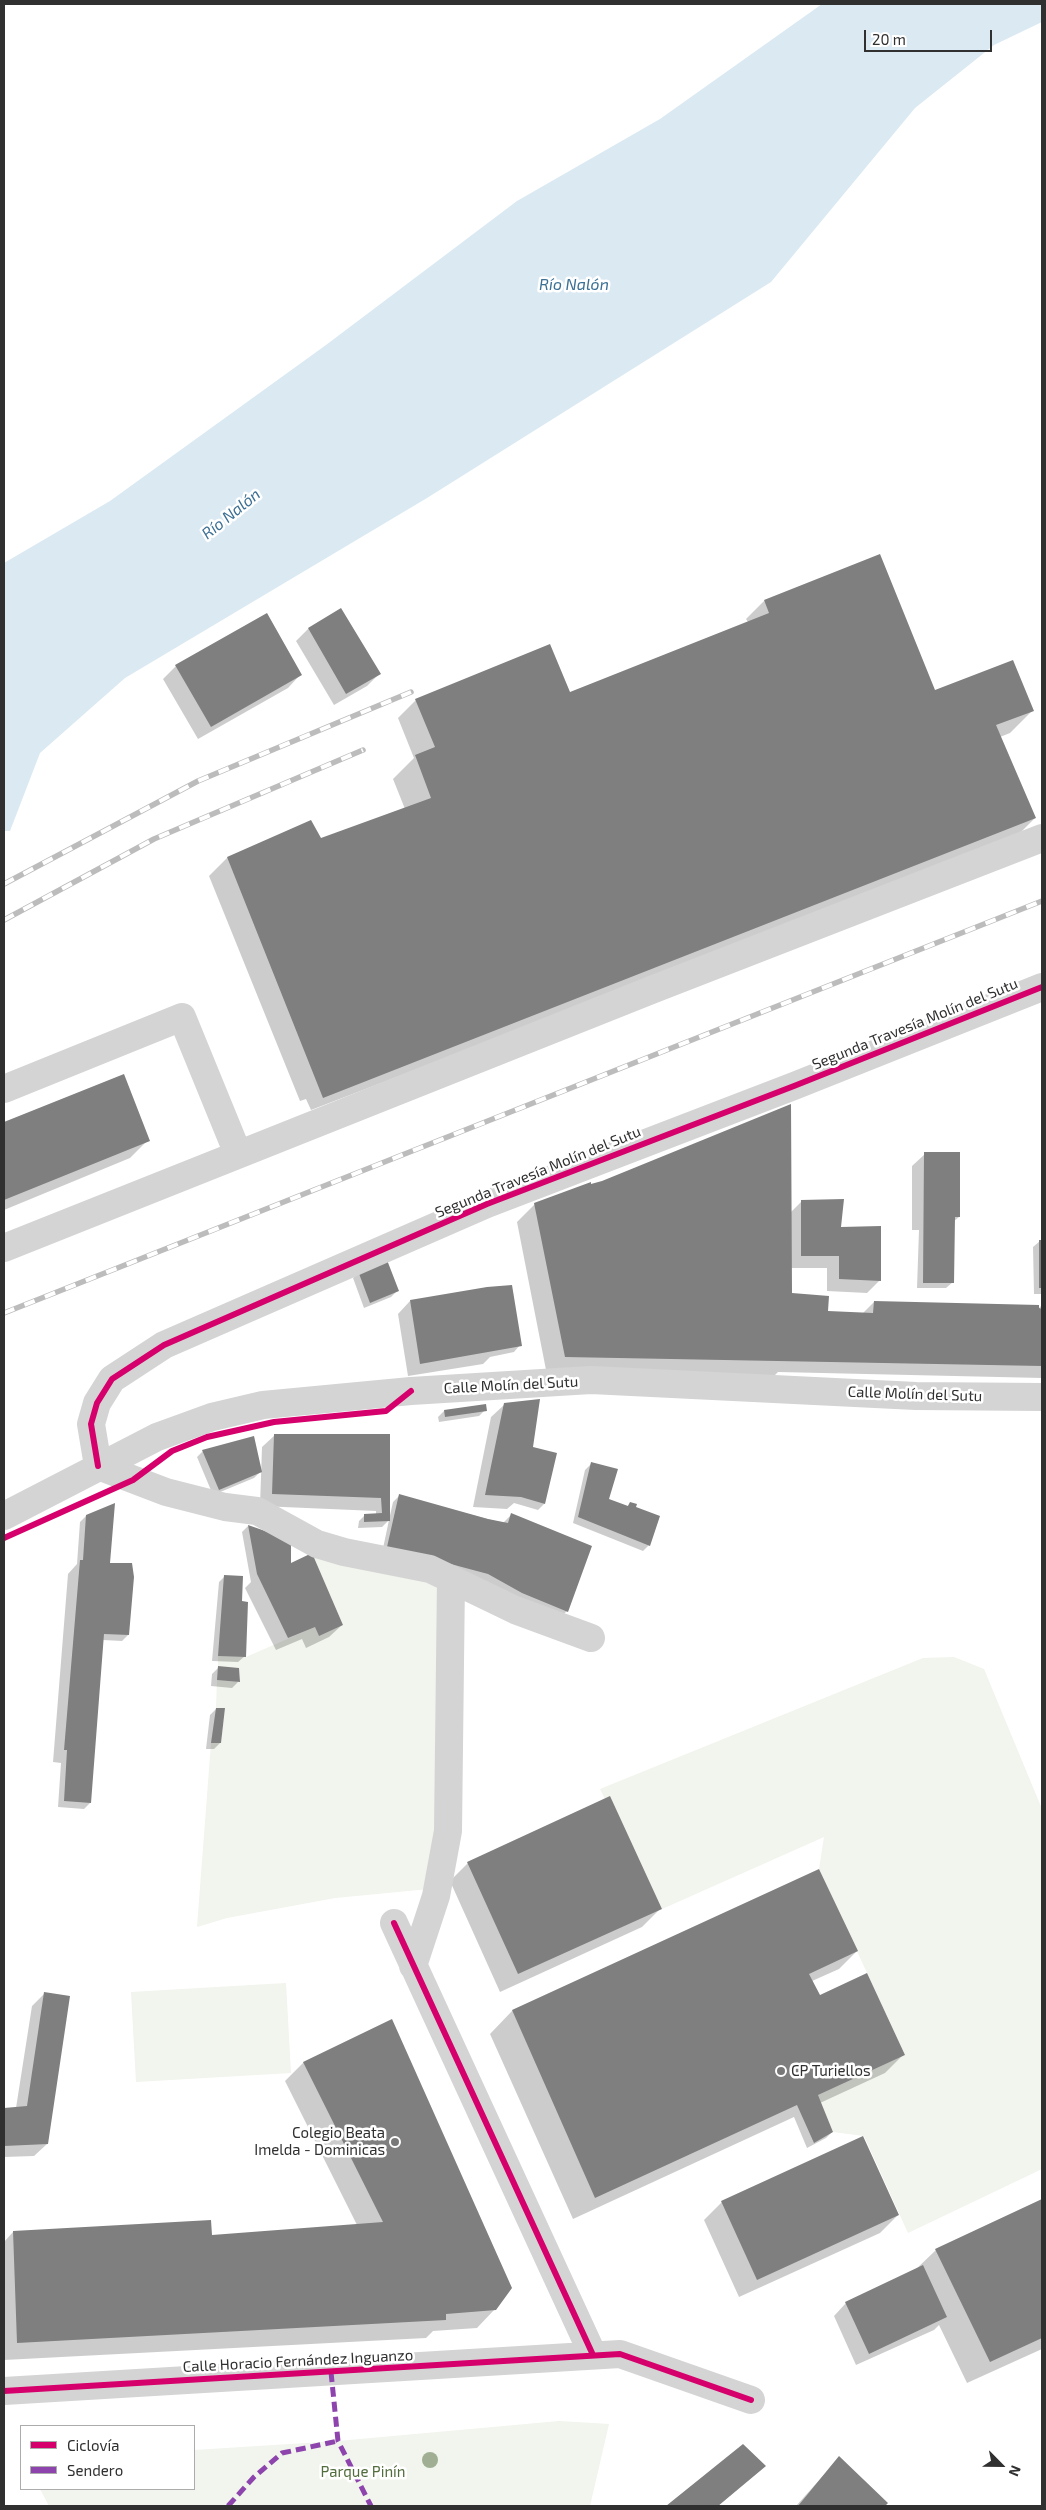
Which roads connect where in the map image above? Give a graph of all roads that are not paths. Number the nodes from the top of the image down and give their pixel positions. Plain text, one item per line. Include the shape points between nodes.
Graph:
1 (1042, 838) edge
2 (1042, 987) edge
3 (4, 1089) edge
4 (238, 1154) junction
5 (4, 1248) edge
6 (1042, 1397) edge
7 (98, 1466) junction
8 (4, 1516) edge
9 (451, 1579) junction
10 (590, 1638) dead end
11 (394, 1923) dead end
12 (414, 1966) junction
13 (593, 2355) junction
14 (4, 2391) edge
15 (751, 2400) dead end

1 - 4 street
2 - 7 street, Segunda Travesía Molín del Sutu via 488,1204 164,1345 112,1379 97,1403 90,1424
3 - 4 street via 182,1017
4 - 5 street
6 - 7 street, Calle Molín del Sutu via 916,1396 591,1380 411,1391 263,1405 212,1417 156,1437
7 - 8 street, Calle Molín del Sutu
7 - 9 street via 166,1492 257,1512 317,1544 430,1569
9 - 10 street via 515,1610
9 - 12 street via 448,1831 436,1896
11 - 12 street
12 - 13 street
13 - 14 street, Calle Horacio Fernández Inguanzo
13 - 15 street, Calle Horacio Fernández Inguanzo via 620,2354

